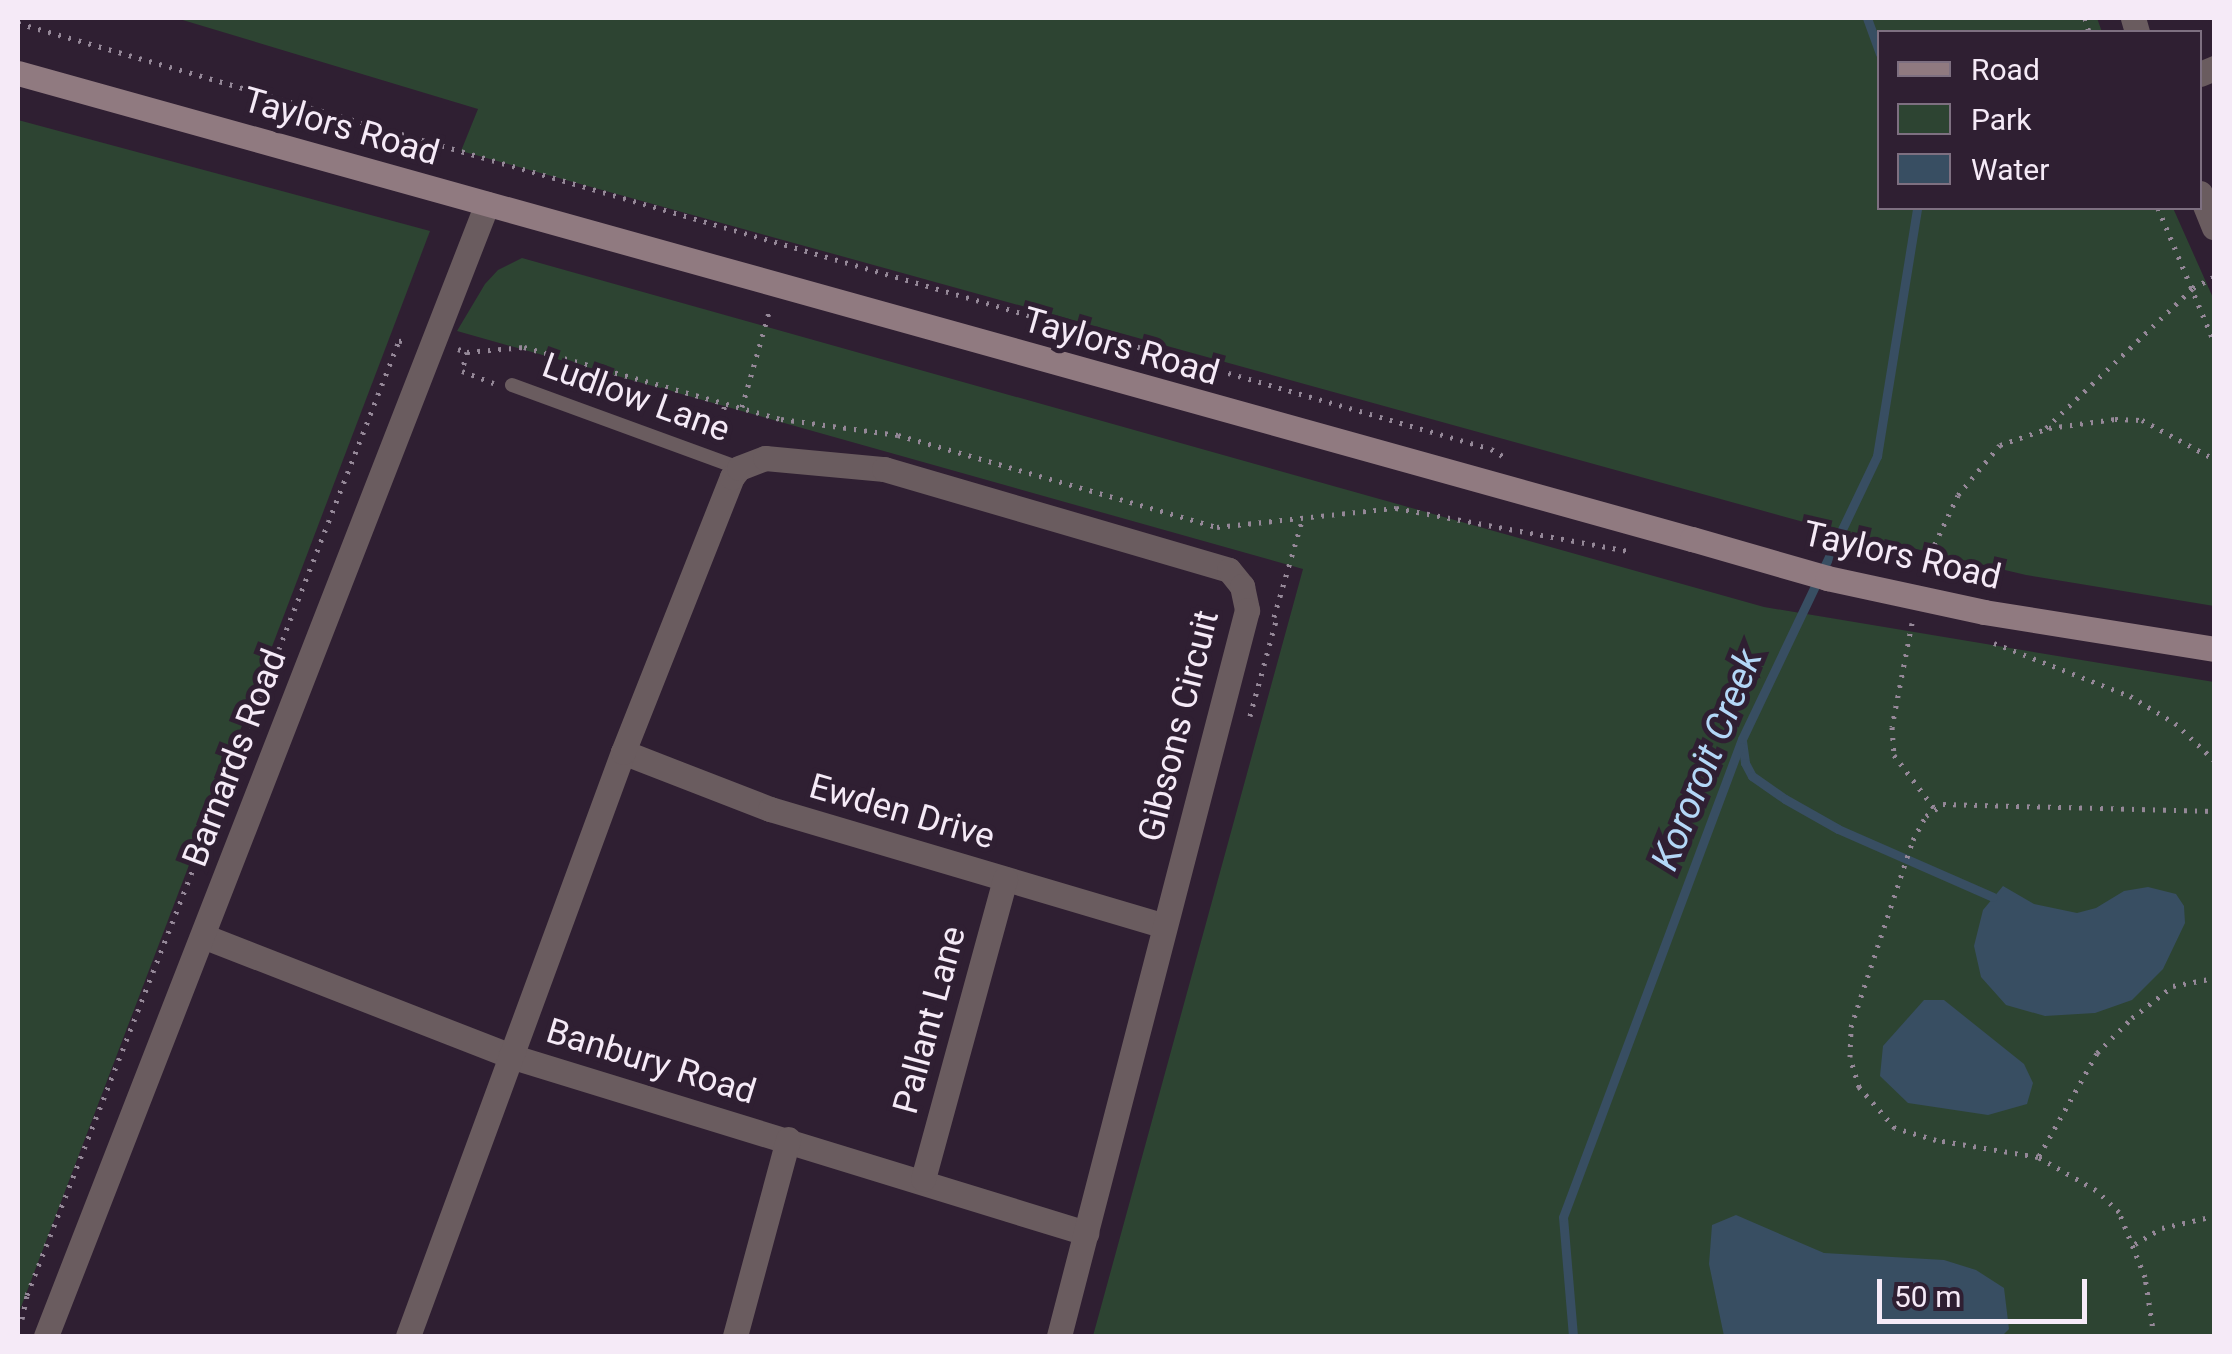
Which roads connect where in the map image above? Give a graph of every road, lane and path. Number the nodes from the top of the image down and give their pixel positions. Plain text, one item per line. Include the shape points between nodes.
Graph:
1 (18, 23) edge
2 (18, 73) edge
3 (2202, 198) edge
4 (486, 204) junction
5 (2159, 210) edge
6 (2214, 227) edge
7 (2214, 277) edge
8 (776, 287) junction
9 (2193, 288) junction
10 (2214, 342) edge
11 (467, 352) dead end
12 (512, 384) joint
13 (726, 402) dead end
14 (742, 407) dead end
15 (2044, 429) junction
16 (708, 456) junction
17 (2214, 459) edge
18 (1519, 466) dead end
19 (739, 468) junction
20 (1303, 517) dead end
21 (1919, 584) dead end
22 (1248, 610) junction
23 (1912, 620) dead end
24 (1984, 639) dead end
25 (2214, 649) edge
26 (623, 752) junction
27 (2214, 760) edge
28 (1935, 809) junction
29 (2214, 810) edge
30 (1005, 878) junction
31 (1164, 926) junction
32 (203, 936) junction
33 (2214, 978) edge
34 (510, 1056) junction
35 (788, 1139) junction
36 (2038, 1157) junction
37 (924, 1179) junction
38 (2214, 1216) edge
39 (1086, 1233) junction
40 (2134, 1244) junction
41 (46, 1336) edge
42 (408, 1336) edge
43 (735, 1336) edge
44 (1058, 1336) edge
45 (2154, 1336) edge

1 - 18 path via 1492,449
2 - 4 street, Taylors Road
3 - 6 street
4 - 8 street, Taylors Road
4 - 32 street, Barnards Road
5 - 9 path
7 - 9 path
8 - 14 path
8 - 25 street, Taylors Road, bridge via 1827,578 1984,612
9 - 10 path
9 - 15 path
11 - 12 path via 462,371
12 - 16 lane, Ludlow Lane
13 - 16 path
15 - 17 path via 2142,420
15 - 21 path via 2000,444 1958,495
16 - 19 lane, Ludlow Lane
19 - 22 street, Gibsons Circuit via 765,458 884,468 1229,570
19 - 26 street
20 - 22 path via 1277,617
22 - 31 street, Gibsons Circuit
23 - 28 path via 1892,728 1894,754
24 - 27 path via 2130,696
26 - 30 street, Ewden Drive via 770,809
26 - 34 street
28 - 29 path via 1942,804
28 - 36 path via 1913,840 1852,1028 1850,1057 1859,1087 1895,1128
30 - 31 street, Ewden Drive
30 - 37 street, Pallant Lane
31 - 39 street, Gibsons Circuit
32 - 34 street, Banbury Road
32 - 41 street, Barnards Road
33 - 36 path via 2173,986 2097,1053
34 - 35 street, Banbury Road
34 - 42 street
35 - 37 street, Banbury Road
35 - 43 street
36 - 40 path via 2096,1190 2119,1212
37 - 39 street, Banbury Road
38 - 40 path via 2162,1228
39 - 44 street, Gibsons Circuit
40 - 45 path

